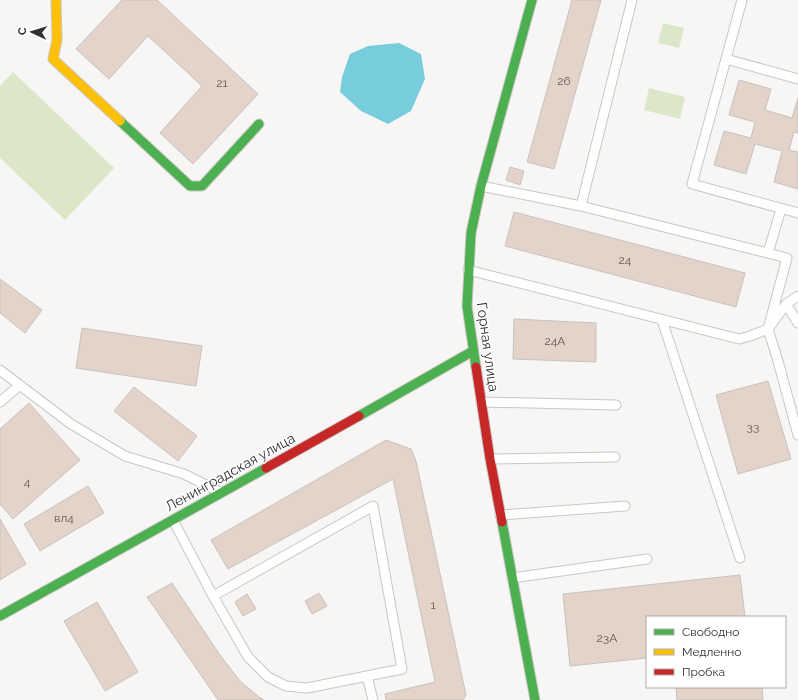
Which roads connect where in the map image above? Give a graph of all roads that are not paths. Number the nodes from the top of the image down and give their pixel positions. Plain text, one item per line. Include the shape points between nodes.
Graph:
1 (56, 0) edge
2 (532, 0) edge
3 (632, 0) edge
4 (742, 0) edge
5 (726, 59) junction
6 (798, 79) edge
7 (259, 124) dead end
8 (481, 186) junction
9 (581, 206) junction
10 (781, 208) junction
11 (798, 213) edge
12 (768, 253) junction
13 (468, 270) junction
14 (798, 296) edge
15 (786, 304) junction
16 (662, 320) junction
17 (798, 324) edge
18 (768, 329) junction
19 (473, 351) junction
20 (0, 370) edge
21 (20, 385) junction
22 (0, 402) edge
23 (481, 402) junction
24 (616, 405) dead end
25 (798, 435) edge
26 (614, 457) dead end
27 (490, 459) junction
28 (222, 493) junction
29 (625, 506) dead end
30 (500, 515) junction
31 (173, 520) junction
32 (740, 558) dead end
33 (647, 559) dead end
34 (512, 578) junction
35 (213, 596) junction
36 (0, 616) edge
37 (367, 676) junction
38 (373, 700) edge
39 (535, 700) edge

1 - 7 street via 57,40 53,58 190,186 202,186
2 - 8 street, Горная улица
3 - 9 lane
4 - 5 lane
5 - 6 lane
5 - 10 lane via 692,184
8 - 9 lane
8 - 13 street, Горная улица via 471,233
9 - 12 lane
10 - 11 lane
10 - 12 lane
12 - 18 lane via 787,258
13 - 16 lane
13 - 19 street, Горная улица via 467,306
14 - 15 lane
15 - 17 lane
15 - 18 lane
16 - 18 lane via 735,338 743,338
16 - 32 lane
18 - 25 lane
19 - 23 street, Горная улица
19 - 28 street, Ленинградская улица
20 - 21 lane
21 - 22 lane
21 - 28 lane via 71,424 125,456 184,474
23 - 24 lane
23 - 27 street, Горная улица
26 - 27 lane
27 - 30 street, Горная улица
28 - 31 street, Ленинградская улица
29 - 30 lane
30 - 34 street, Горная улица
31 - 35 lane
31 - 36 street, Ленинградская улица
33 - 34 lane
34 - 39 street, Горная улица
35 - 37 lane via 248,658 268,677 286,686 307,688
35 - 37 lane via 373,506 402,670
37 - 38 lane

